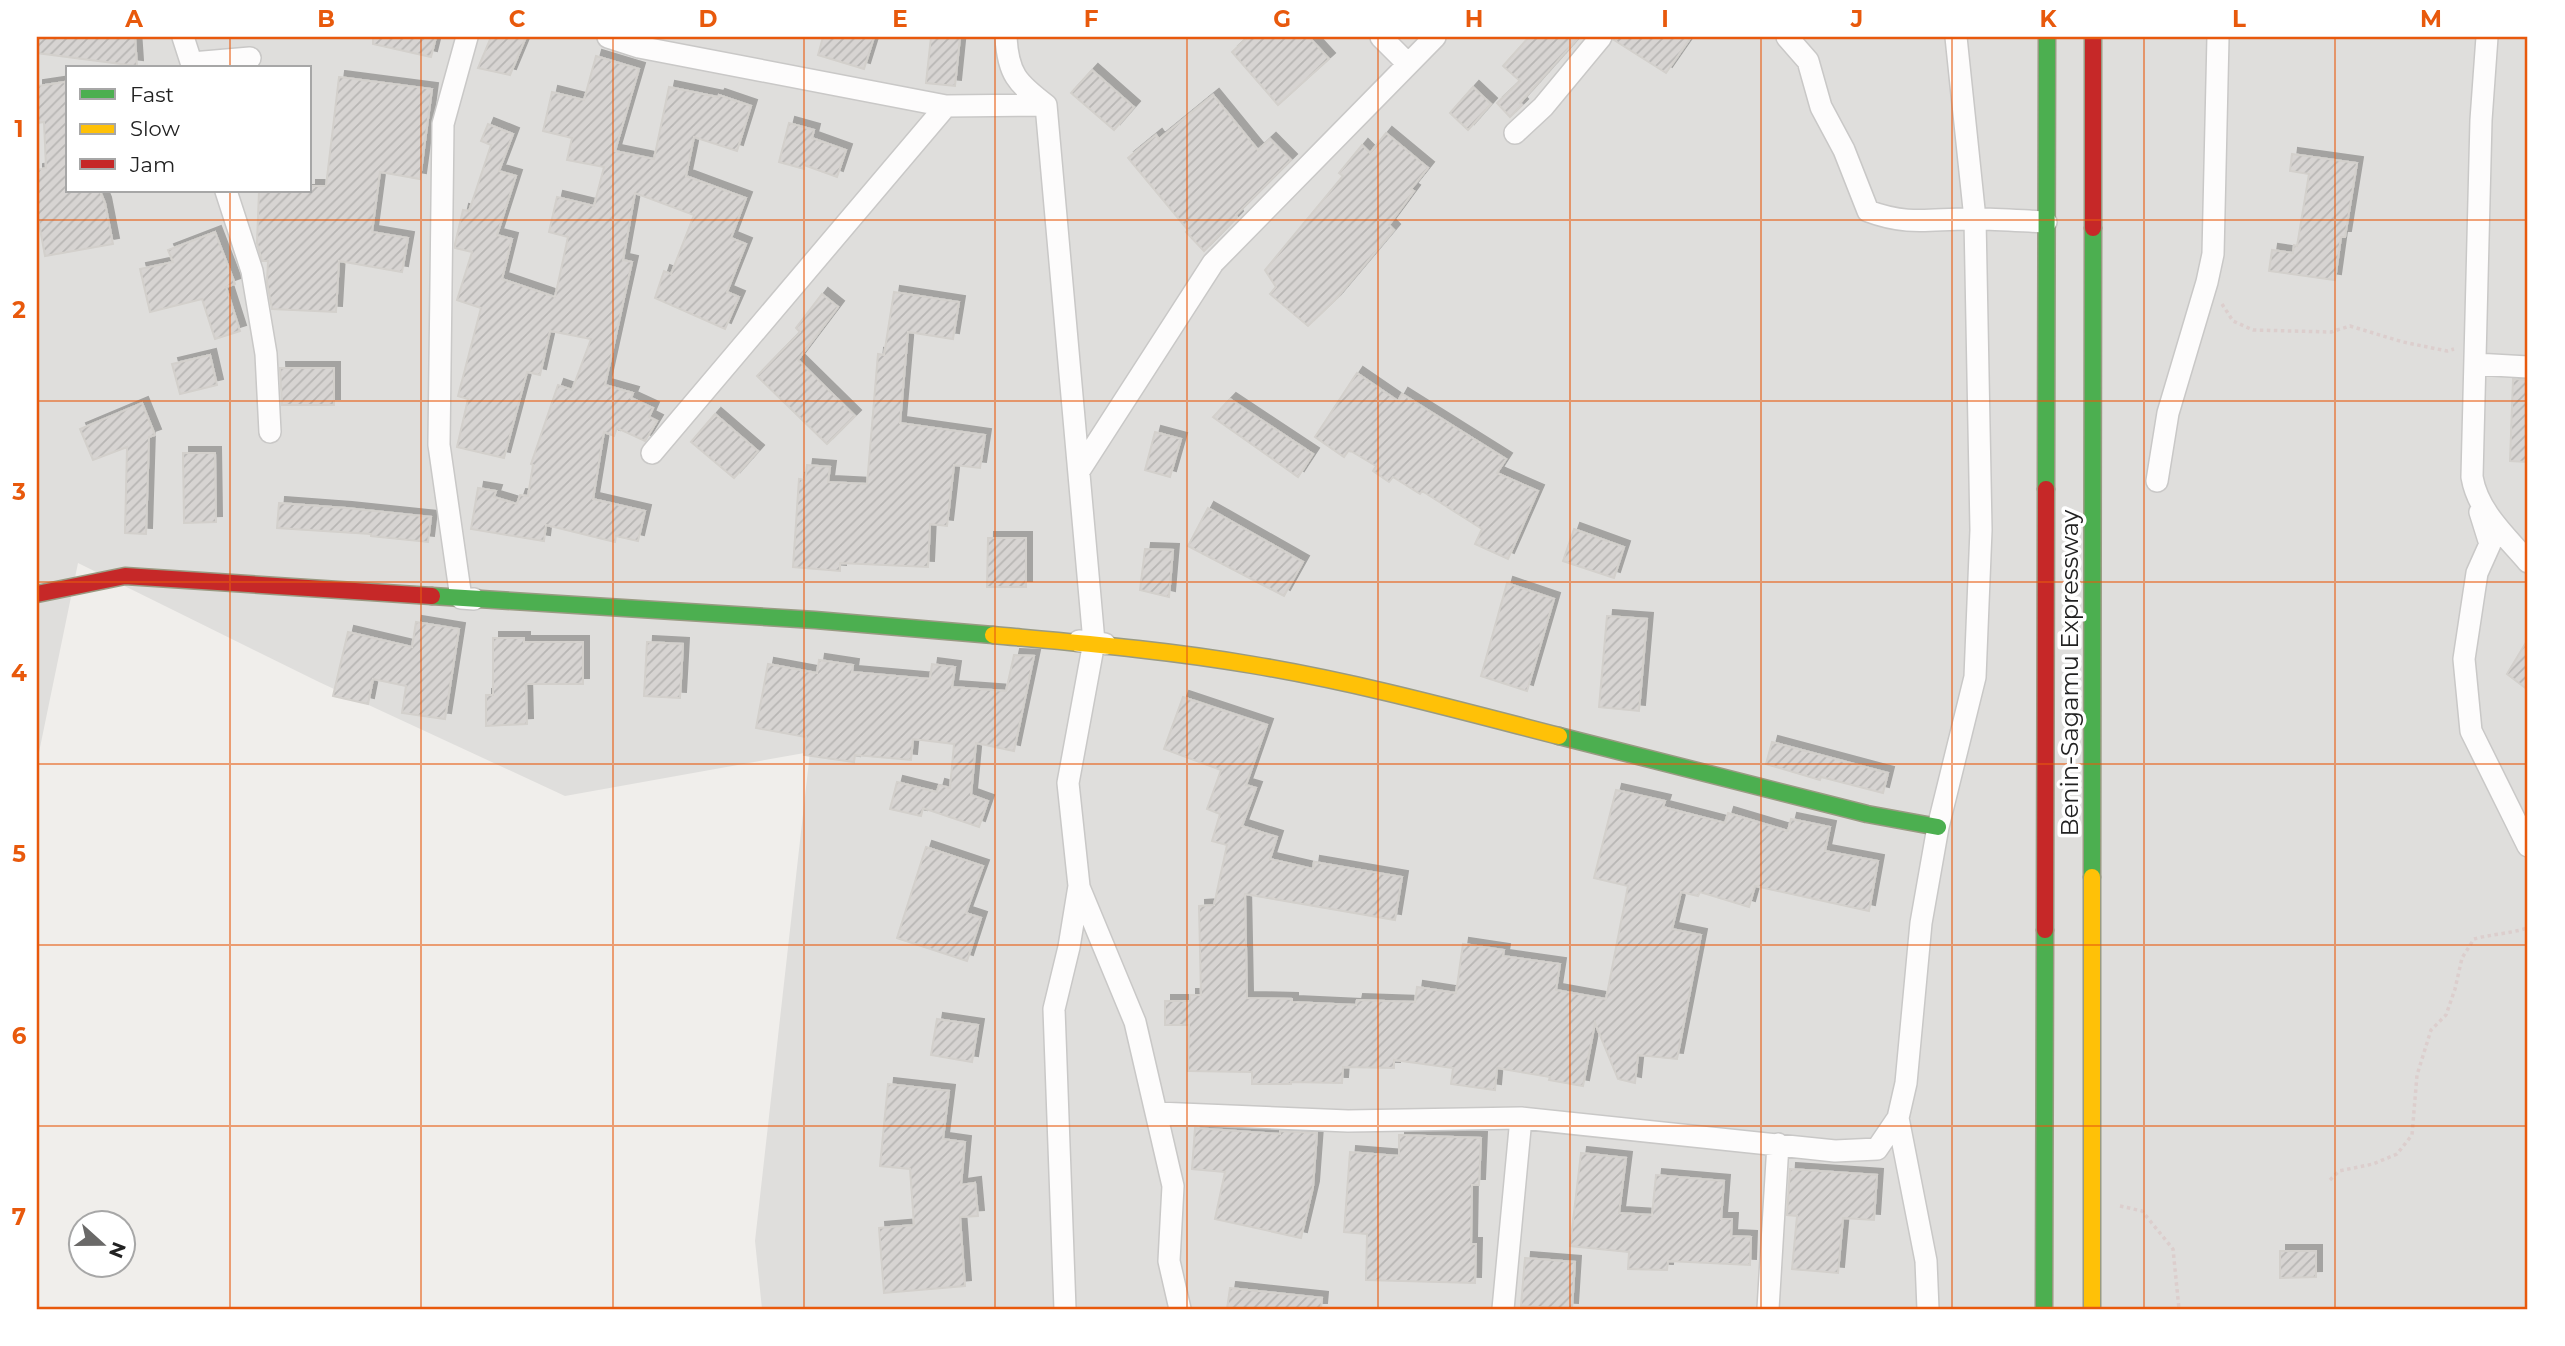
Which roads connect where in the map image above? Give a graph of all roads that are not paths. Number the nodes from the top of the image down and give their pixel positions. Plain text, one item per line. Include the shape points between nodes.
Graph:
1 (183, 37) edge
2 (467, 37) edge
3 (608, 37) edge
4 (1006, 37) edge
5 (1381, 37) edge
6 (1435, 37) edge
7 (1601, 37) edge
8 (1787, 37) edge
9 (1956, 37) edge
10 (2047, 37) edge
11 (2093, 37) edge
12 (2218, 37) edge
13 (2487, 37) edge
14 (250, 58) dead end
15 (1408, 64) junction
16 (193, 66) edge
17 (1046, 105) junction
18 (946, 106) junction
19 (1515, 133) dead end
20 (226, 192) edge
21 (1975, 219) junction
22 (2046, 222) junction
23 (2476, 354) junction
24 (2528, 367) edge
25 (270, 432) dead end
26 (653, 453) dead end
27 (1079, 471) junction
28 (2157, 481) dead end
29 (2474, 493) junction
30 (2528, 562) edge
31 (37, 594) edge
32 (461, 598) junction
33 (1094, 642) junction
34 (1938, 827) junction
35 (2528, 846) edge
36 (1079, 886) junction
37 (1157, 1113) junction
38 (1521, 1118) junction
39 (1898, 1118) junction
40 (1778, 1144) junction
41 (1065, 1309) edge
42 (1180, 1309) edge
43 (1503, 1309) edge
44 (1768, 1309) edge
45 (1928, 1309) edge
46 (2044, 1309) edge
47 (2092, 1309) edge

1 - 16 street
2 - 32 street via 443,124 439,445
3 - 18 street via 639,47
4 - 17 street via 1007,58 1021,86
5 - 15 street
6 - 15 street
7 - 19 street via 1543,107
8 - 21 street via 1808,61 1821,107 1868,211 1910,222
9 - 21 street
10 - 22 main road, Benin-Sagamu Expressway
11 - 47 main road, Benin-Sagamu Expressway
12 - 28 street via 2213,254 2168,414
13 - 23 street via 2480,120
14 - 16 street
15 - 27 street via 1213,262
17 - 18 street
17 - 27 street
18 - 26 street
20 - 25 street via 251,271 266,354
21 - 22 street
21 - 34 street via 1981,530 1975,677
22 - 46 main road, Benin-Sagamu Expressway
23 - 24 street
23 - 29 street
27 - 33 street
29 - 30 street
29 - 35 street via 2490,544 2477,573 2464,659 2470,731
31 - 32 main road via 125,576
32 - 33 street
33 - 34 street via 1494,730 1834,817
33 - 36 street via 1068,783
34 - 39 street via 1921,923 1906,1083
36 - 37 street via 1135,1022
36 - 41 street via 1054,1009
37 - 38 street via 1348,1121
37 - 42 street via 1173,1186 1169,1261
38 - 40 street
38 - 43 street
39 - 40 street via 1877,1149 1835,1151
39 - 45 street via 1926,1261
40 - 44 street

